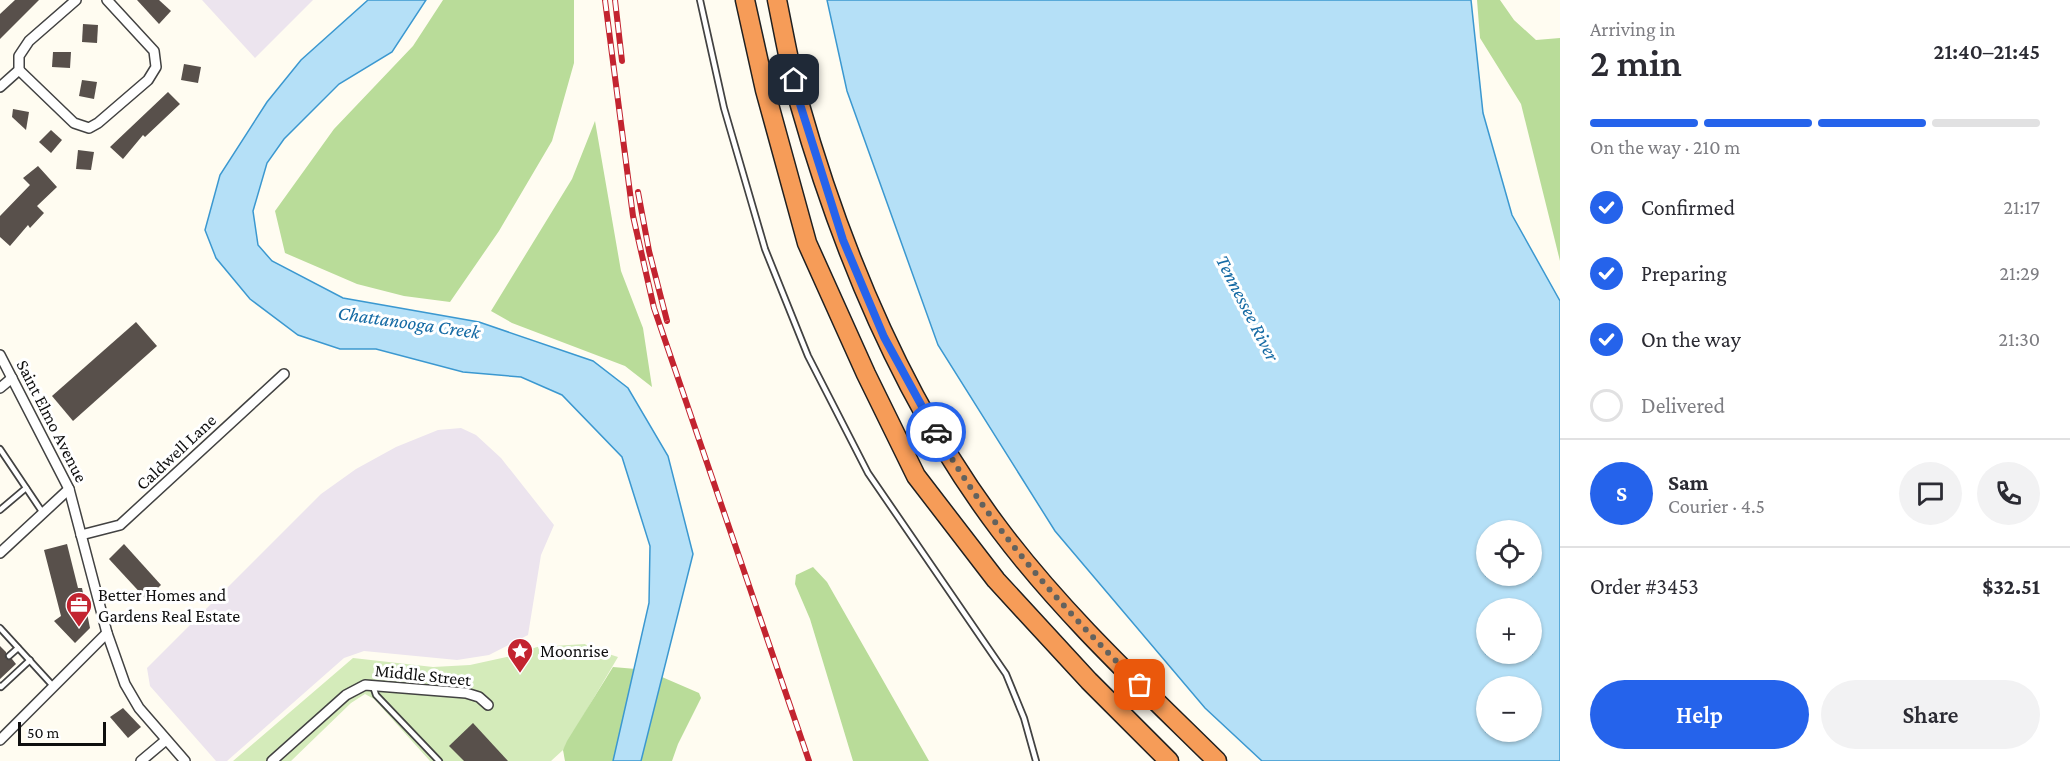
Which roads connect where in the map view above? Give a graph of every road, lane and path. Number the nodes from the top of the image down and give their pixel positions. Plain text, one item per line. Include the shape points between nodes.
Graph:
1 (76, 0) edge
2 (107, 0) edge
3 (700, 0) edge
4 (745, 0) edge
5 (777, 0) edge
6 (19, 70) junction
7 (0, 87) edge
8 (0, 355) edge
9 (284, 374) dead end
10 (12, 378) junction
11 (0, 388) edge
12 (0, 449) edge
13 (26, 488) junction
14 (69, 489) junction
15 (0, 510) edge
16 (43, 513) junction
17 (81, 535) junction
18 (0, 553) edge
19 (0, 628) edge
20 (5, 633) junction
21 (107, 633) junction
22 (0, 639) edge
23 (18, 648) junction
24 (9, 656) dead end
25 (30, 660) junction
26 (0, 686) edge
27 (373, 686) junction
28 (54, 687) junction
29 (488, 705) dead end
30 (0, 740) edge
31 (165, 740) junction
32 (141, 761) edge
33 (185, 761) edge
34 (272, 761) edge
35 (439, 761) edge
36 (1036, 761) edge
37 (1169, 761) edge
38 (1217, 761) edge

1 - 6 street via 29,41 19,56
2 - 6 street via 154,51 156,67 148,80 98,123 89,128 74,123
3 - 36 lane via 724,108 765,249 808,356 868,473 1006,674
4 - 37 highway via 807,243 916,476 996,580
5 - 38 highway via 799,101 843,240 884,337 955,465 1000,531 1042,581
6 - 7 street
8 - 10 street, Saint Elmo Avenue
9 - 17 street, Caldwell Lane via 120,525
10 - 11 street
10 - 14 street, Saint Elmo Avenue
12 - 13 lane
13 - 15 lane
13 - 16 lane
14 - 16 street
14 - 17 street, Saint Elmo Avenue
16 - 18 street
17 - 21 street, Saint Elmo Avenue
19 - 20 lane
20 - 22 lane
20 - 23 lane
21 - 28 street
21 - 31 street, Saint Elmo Avenue via 125,684
23 - 24 lane
23 - 25 lane
25 - 26 lane
25 - 28 lane
27 - 29 street, Middle Street via 466,693
27 - 34 street, Middle Street via 365,685 346,695
27 - 35 lane via 376,695
28 - 30 street
31 - 32 street
31 - 33 street, Saint Elmo Avenue

